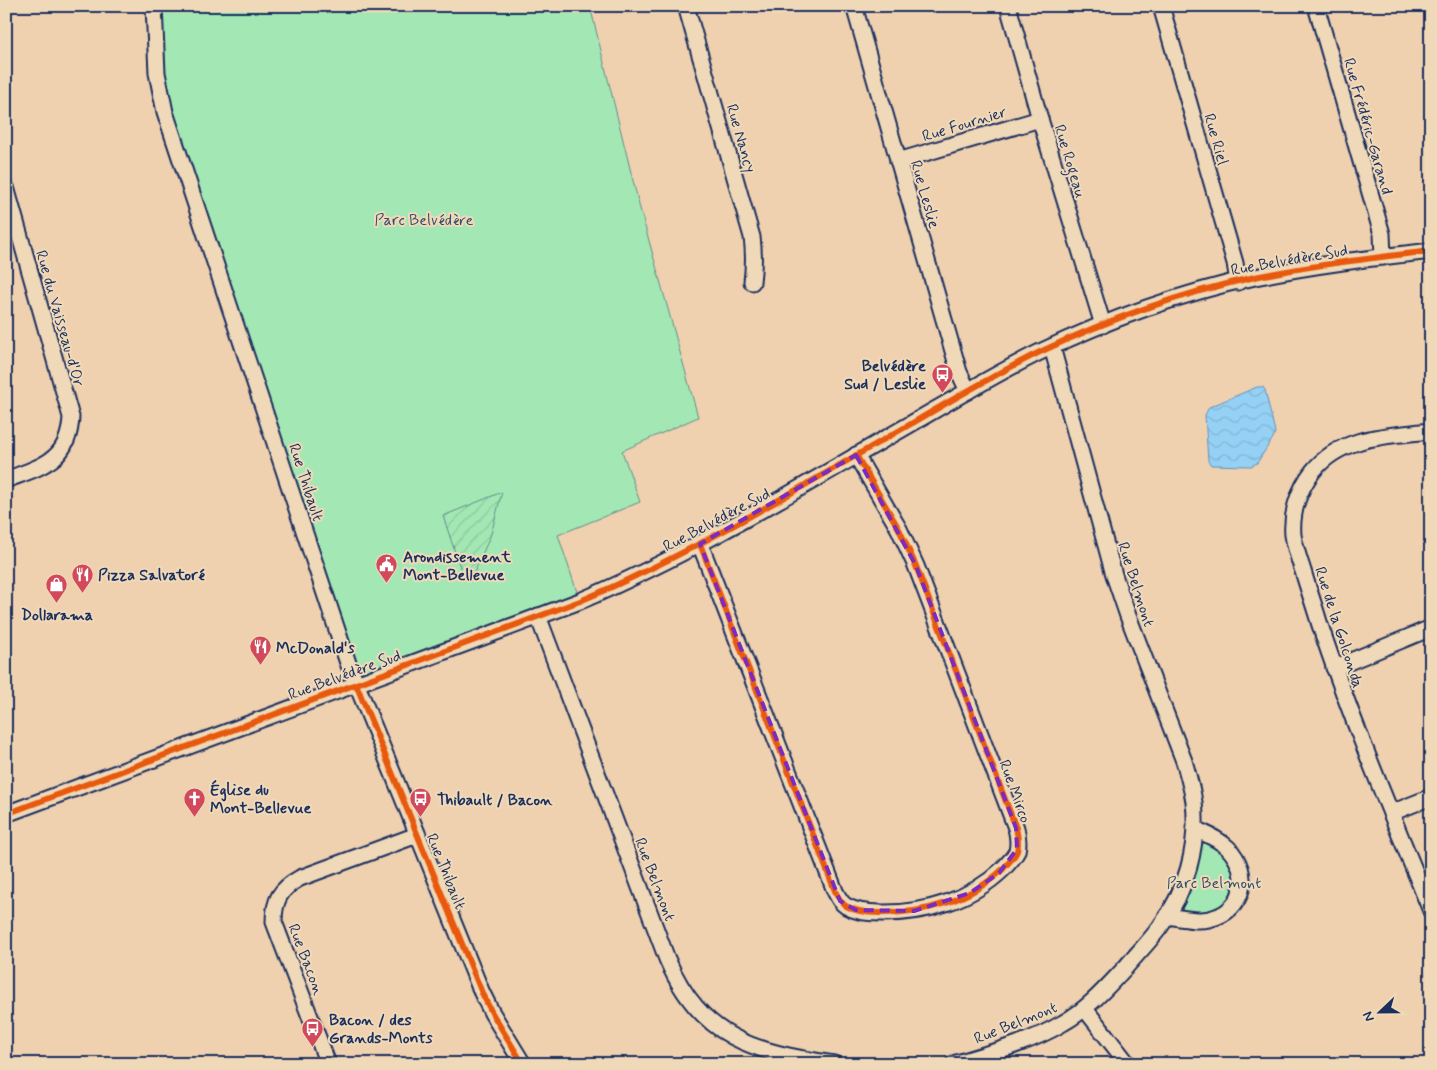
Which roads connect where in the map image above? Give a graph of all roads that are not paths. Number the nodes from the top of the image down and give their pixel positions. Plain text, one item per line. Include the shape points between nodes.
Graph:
1 (154, 6) edge
2 (686, 6) edge
3 (854, 6) edge
4 (1008, 6) edge
5 (1161, 6) edge
6 (1316, 6) edge
7 (1040, 119) junction
8 (898, 161) junction
9 (6, 187) edge
10 (1431, 251) edge
11 (1383, 257) junction
12 (752, 282) dead end
13 (1238, 282) junction
14 (1103, 324) junction
15 (1052, 347) junction
16 (968, 390) junction
17 (1431, 431) edge
18 (856, 455) junction
19 (6, 480) edge
20 (700, 544) junction
21 (538, 616) junction
22 (1431, 628) edge
23 (1334, 668) junction
24 (356, 684) junction
25 (1431, 797) edge
26 (1391, 813) junction
27 (6, 814) edge
28 (1195, 829) junction
29 (417, 835) junction
30 (1431, 911) edge
31 (1167, 916) junction
32 (1085, 1009) junction
33 (328, 1064) edge
34 (523, 1064) edge
35 (834, 1064) edge
36 (953, 1064) edge
37 (1128, 1064) edge

1 - 24 street, Rue Thibault via 157,73 165,112
2 - 12 street, Rue Nancy via 752,237
3 - 8 street, Rue Leslie
4 - 7 street, Rue Rogeau
5 - 13 street, Rue Riel
6 - 11 street, Rue Frédéric-Garand via 1382,234
7 - 8 street, Rue Fournier
7 - 14 street, Rue Rogeau
8 - 16 street, Rue Leslie via 959,372
9 - 19 street, Rue du Vaisseau-d'Or via 71,417 67,440 56,456 42,466
10 - 11 street, Rue Belvédère Sud
11 - 13 street, Rue Belvédère Sud
13 - 14 street, Rue Belvédère Sud
14 - 15 street, Rue Belvédère Sud
15 - 16 street, Rue Belvédère Sud
15 - 28 street, Rue Belmont via 1122,600 1186,769 1194,801
16 - 18 street, Rue Belvédère Sud
17 - 23 street, Rue de la Golconda via 1371,438 1345,446 1323,461 1309,476 1300,494 1293,520 1295,548
18 - 20 street, Rue Belvédère Sud
18 - 20 street, Rue Mirco via 913,559 1016,828 1019,840 1015,855 978,888 957,899 914,911 856,910 840,901
20 - 21 street, Rue Belvédère Sud via 614,586
21 - 24 street, Rue Belvédère Sud
21 - 35 street, Rue Belmont via 667,959 683,990 705,1017 750,1046
22 - 23 street
23 - 26 street, Rue de la Golconda
24 - 27 street, Rue Belvédère Sud
24 - 29 street, Rue Thibault
25 - 26 street
26 - 30 street, Rue de la Golconda
28 - 31 street, Rue Belmont via 1185,880
28 - 31 street via 1215,838 1234,856 1241,868 1243,882 1240,895 1223,915 1210,919 1199,921
29 - 33 street, Rue Bacon via 300,878 289,884 274,908 274,922
29 - 34 street, Rue Thibault via 482,993
31 - 32 street, Rue Belmont via 1148,943
32 - 36 street, Rue Belmont via 1048,1031
32 - 37 street

